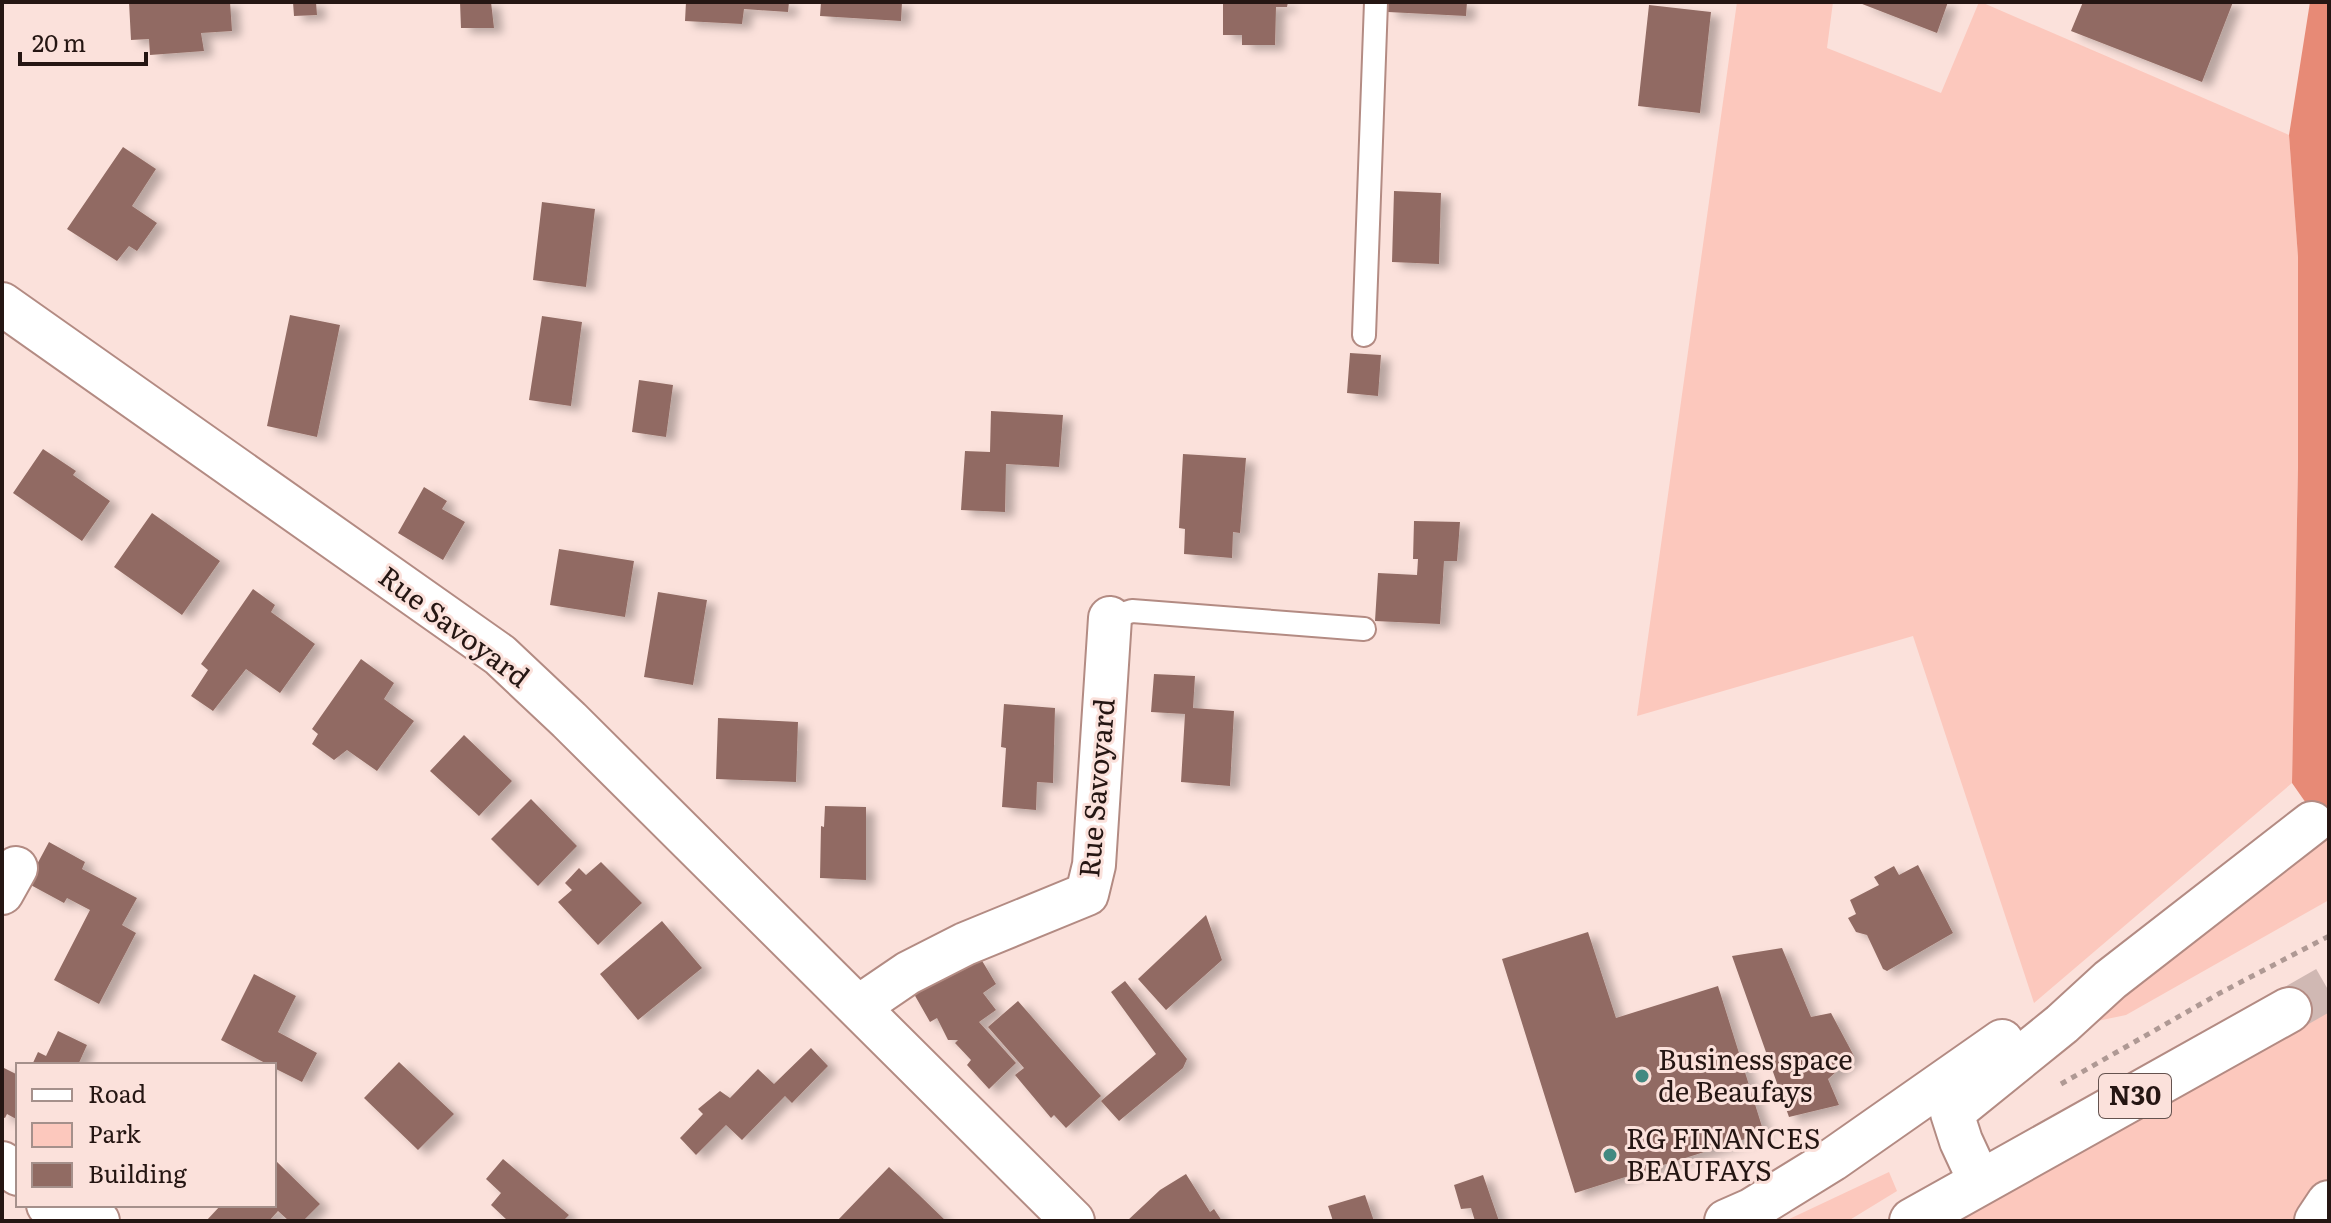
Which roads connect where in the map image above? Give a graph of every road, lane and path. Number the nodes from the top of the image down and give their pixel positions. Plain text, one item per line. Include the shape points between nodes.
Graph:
1 (1376, 2) edge
2 (2, 304) edge
3 (1364, 335) dead end
4 (1110, 618) joint
5 (1364, 629) dead end
6 (2312, 823) dead end
7 (2329, 936) edge
8 (858, 1007) junction
9 (2289, 1010) tunnel mouth
10 (2076, 1011) junction
11 (2057, 1086) dead end
12 (1980, 1182) junction
13 (2329, 1203) edge
14 (59, 1207) edge
15 (98, 1221) edge
16 (1073, 1221) edge
17 (1726, 1221) edge
18 (1912, 1221) edge
19 (2317, 1221) edge

1 - 3 lane
2 - 8 street, Rue Savoyard via 500,655
4 - 5 lane via 1132,611
4 - 8 street, Rue Savoyard via 1094,865 1087,894 965,944
6 - 10 street
7 - 11 path
8 - 16 street, Rue Savoyard
9 - 12 main road, N30
10 - 12 street via 1952,1113
10 - 17 street via 2015,1032 1832,1160
12 - 18 main road, N30
13 - 19 main road
14 - 15 street via 91,1213

